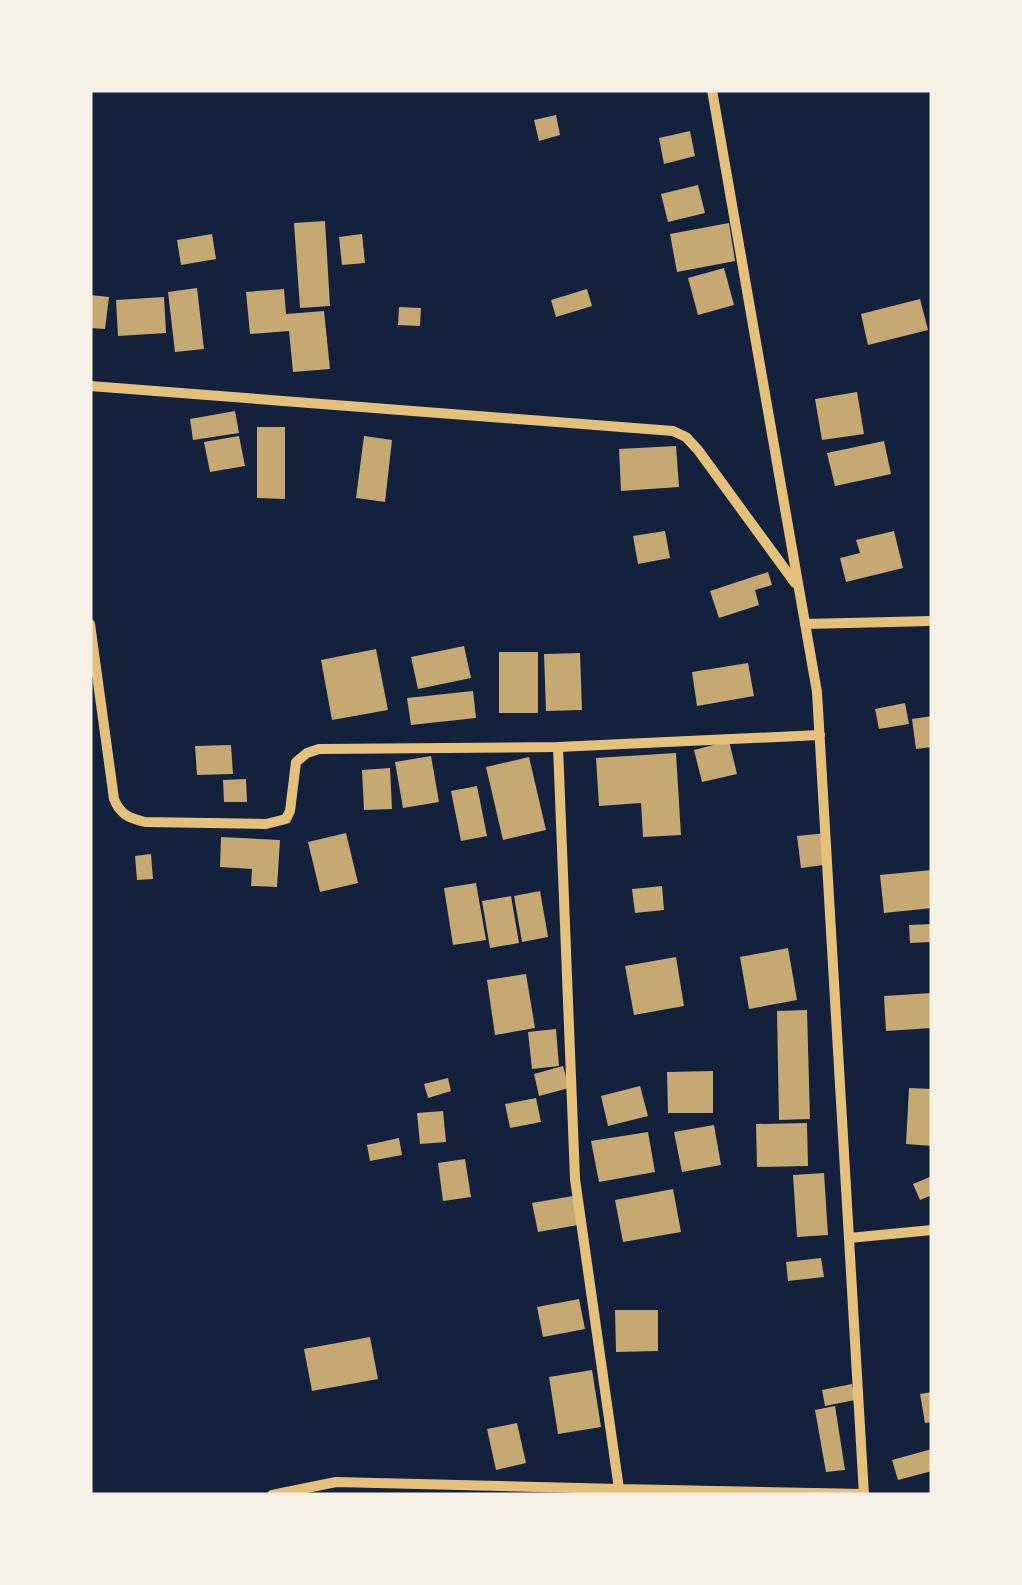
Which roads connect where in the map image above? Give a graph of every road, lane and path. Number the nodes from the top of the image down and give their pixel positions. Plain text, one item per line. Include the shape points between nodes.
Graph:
1 (712, 90) edge
2 (90, 386) edge
3 (799, 588) junction
4 (932, 620) edge
5 (90, 624) edge
6 (806, 624) junction
7 (820, 735) junction
8 (558, 747) junction
9 (932, 1230) edge
10 (849, 1238) junction
11 (619, 1489) junction
12 (864, 1494) edge
13 (272, 1495) edge

1 - 3 street
2 - 3 street via 673,431 698,450
3 - 6 street
4 - 6 street
5 - 8 street via 110,780 119,811 130,819 266,824 286,818 296,762 319,750
6 - 7 street
7 - 8 street
7 - 10 street
8 - 11 street via 575,1179
9 - 10 street
10 - 12 street
11 - 12 street
11 - 13 street via 336,1482

